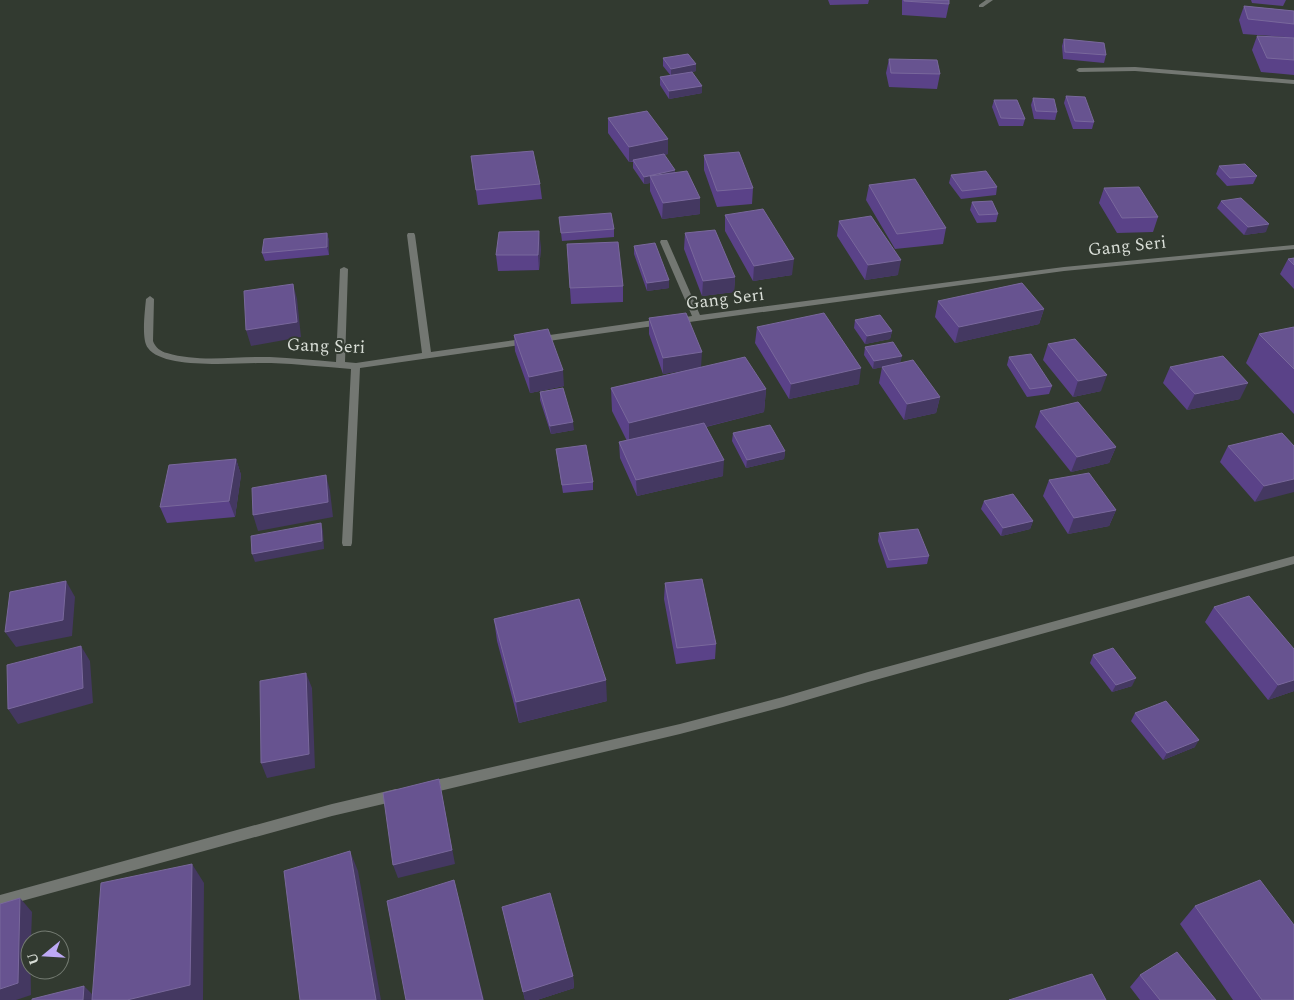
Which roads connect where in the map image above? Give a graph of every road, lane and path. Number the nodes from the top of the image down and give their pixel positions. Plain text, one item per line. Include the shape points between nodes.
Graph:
1 (990, 0) edge
2 (981, 6) dead end
3 (1079, 70) dead end
4 (1294, 82) edge
5 (411, 235) dead end
6 (664, 242) dead end
7 (1294, 247) edge
8 (344, 268) dead end
9 (150, 300) dead end
10 (697, 318) junction
11 (427, 356) junction
12 (340, 364) junction
13 (356, 366) junction
14 (347, 543) dead end
15 (1294, 560) edge
16 (0, 901) edge

1 - 2 street
3 - 4 street via 1135,69
5 - 11 street
6 - 10 street
7 - 10 street, Gang Seri via 1031,273
8 - 12 street
9 - 12 street, Gang Seri via 149,340 151,347 160,355 178,360
10 - 11 street, Gang Seri
11 - 13 street, Gang Seri
12 - 13 street, Gang Seri
13 - 14 street
15 - 16 street via 783,702 332,810

